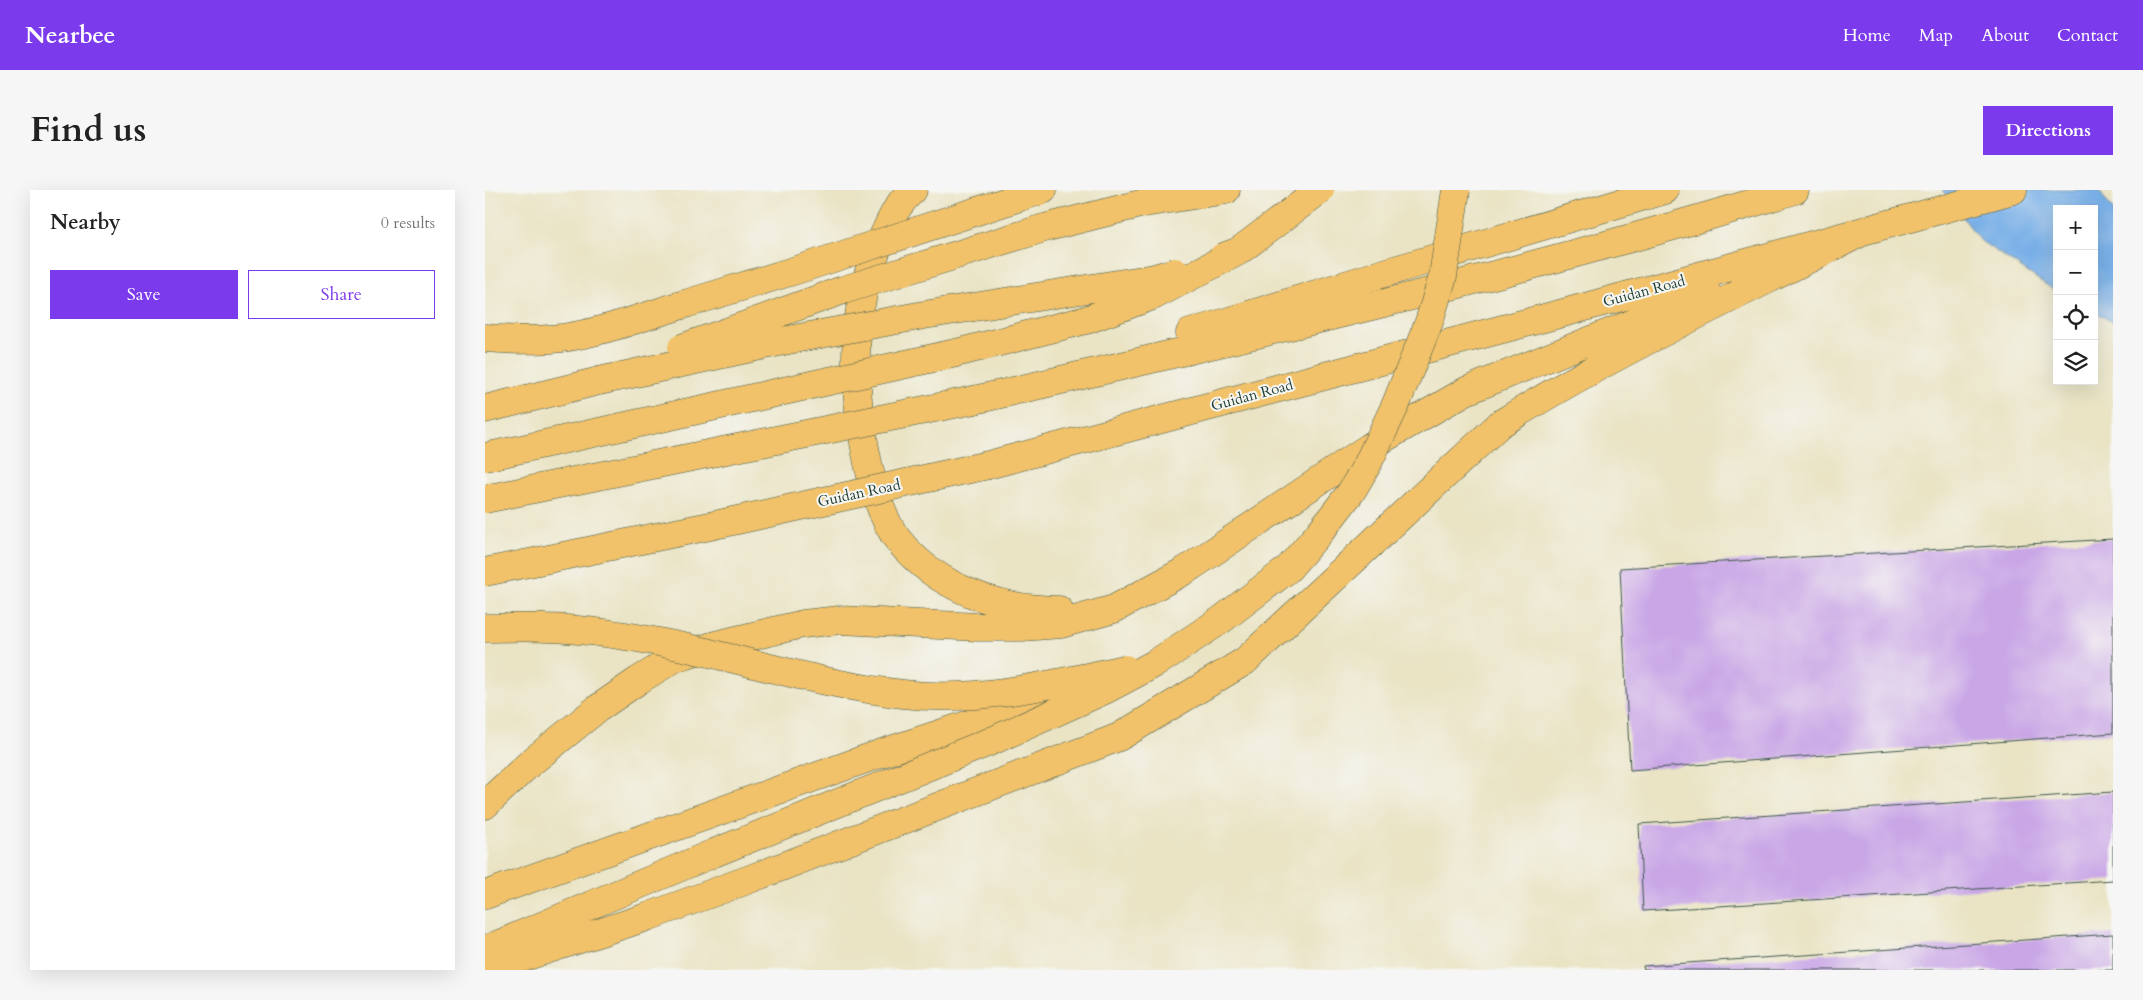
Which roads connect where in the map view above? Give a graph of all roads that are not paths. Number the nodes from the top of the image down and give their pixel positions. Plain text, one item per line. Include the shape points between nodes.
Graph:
1 (913, 190) edge
2 (1226, 190) edge
3 (1320, 190) edge
4 (1456, 190) edge
5 (1665, 190) edge
6 (1795, 190) edge
7 (2013, 190) edge
8 (1031, 194) edge
9 (1859, 233) junction
10 (1239, 251) junction
11 (485, 338) edge
12 (599, 381) junction
13 (973, 400) junction
14 (485, 409) edge
15 (485, 457) edge
16 (485, 499) edge
17 (485, 572) edge
18 (1114, 609) junction
19 (485, 628) edge
20 (1156, 663) junction
21 (485, 805) edge
22 (485, 895) edge
23 (485, 950) edge
24 (485, 970) edge

1 - 18 highway via 901,200 872,256 855,344 857,396 875,494 897,539 929,572 970,594 1031,610
2 - 12 highway, bridge via 1144,203 1044,228 843,290
3 - 10 highway, bridge
4 - 20 highway, bridge via 1443,276 1429,322 1396,404 1351,492 1288,568 1221,620
5 - 13 highway
6 - 13 highway via 1576,253 1211,345
7 - 9 highway, Guidan Road
8 - 11 highway, bridge via 607,328 562,338
9 - 17 highway, Guidan Road, bridge via 988,465
9 - 18 highway via 1466,391 1371,446 1186,570
9 - 24 highway via 1608,362 1500,424 1245,661 1119,737 647,917
10 - 12 highway, bridge via 1155,278 924,314
10 - 15 highway, bridge via 1155,295 1086,320 956,354
12 - 14 highway
13 - 16 highway, bridge
18 - 21 highway via 1061,624 1029,627 840,620 803,624 715,644 675,658 597,709
19 - 20 highway, bridge via 547,628 618,635 904,695 992,693
20 - 22 highway, bridge via 885,752
20 - 23 highway, bridge via 1049,717

